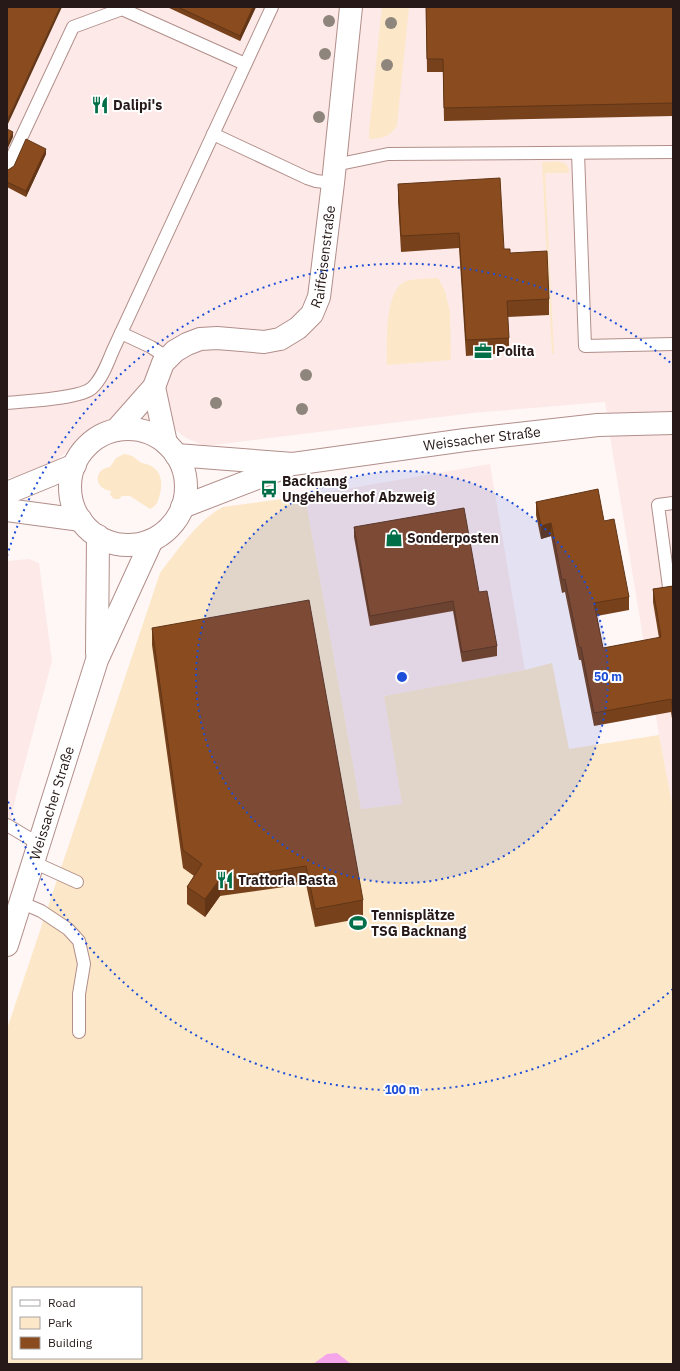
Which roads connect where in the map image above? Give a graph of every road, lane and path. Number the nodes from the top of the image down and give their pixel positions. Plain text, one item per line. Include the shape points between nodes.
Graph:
1 (272, 7) edge
2 (351, 7) edge
3 (245, 64) junction
4 (213, 134) junction
5 (673, 152) edge
6 (578, 153) junction
7 (7, 168) edge
8 (334, 174) junction
9 (121, 333) junction
10 (673, 344) edge
11 (168, 358) junction
12 (154, 387) junction
13 (7, 403) edge
14 (673, 423) edge
15 (116, 430) junction
16 (171, 449) junction
17 (293, 464) junction
18 (75, 465) junction
19 (7, 493) edge
20 (673, 503) edge
21 (182, 507) junction
22 (7, 510) edge
23 (81, 520) junction
24 (98, 536) junction
25 (152, 540) junction
26 (673, 586) edge
27 (97, 660) junction
28 (7, 825) edge
29 (36, 853) junction
30 (77, 882) dead end
31 (20, 902) junction
32 (7, 945) edge
33 (79, 1032) dead end

1 - 3 lane
2 - 8 street, Raiffeisenstraße
3 - 4 lane
3 - 7 lane via 122,9 73,27
4 - 8 lane via 308,178
4 - 9 lane
5 - 6 lane
6 - 8 lane via 388,154
6 - 10 lane via 585,346
8 - 11 street, Raiffeisenstraße via 319,298 312,314 298,328 280,339 264,342 200,339 175,351
9 - 11 lane
9 - 13 lane via 103,372 91,389 63,397
11 - 12 street, Raiffeisenstraße via 163,362
12 - 15 street, Raiffeisenstraße
12 - 16 street
14 - 17 street, Weissacher Straße via 598,425
15 - 16 street, Weissacher Straße via 146,432
15 - 18 street, Weissacher Straße via 88,445
16 - 17 street, Weissacher Straße
16 - 21 street, Weissacher Straße via 183,469 186,484
17 - 21 street, Weissacher Straße
18 - 19 street
18 - 23 street, Weissacher Straße via 70,494
20 - 26 lane via 658,506 669,587
21 - 25 street, Weissacher Straße via 176,520
22 - 23 street
23 - 24 street, Weissacher Straße
24 - 25 street, Weissacher Straße via 121,544 137,544
24 - 27 street, Weissacher Straße
25 - 27 street, Weissacher Straße
27 - 29 street, Weissacher Straße
28 - 29 lane
29 - 30 lane
29 - 31 street, Weissacher Straße
31 - 32 street, Weissacher Straße
31 - 33 lane via 41,911 68,929 79,941 84,964 79,994

